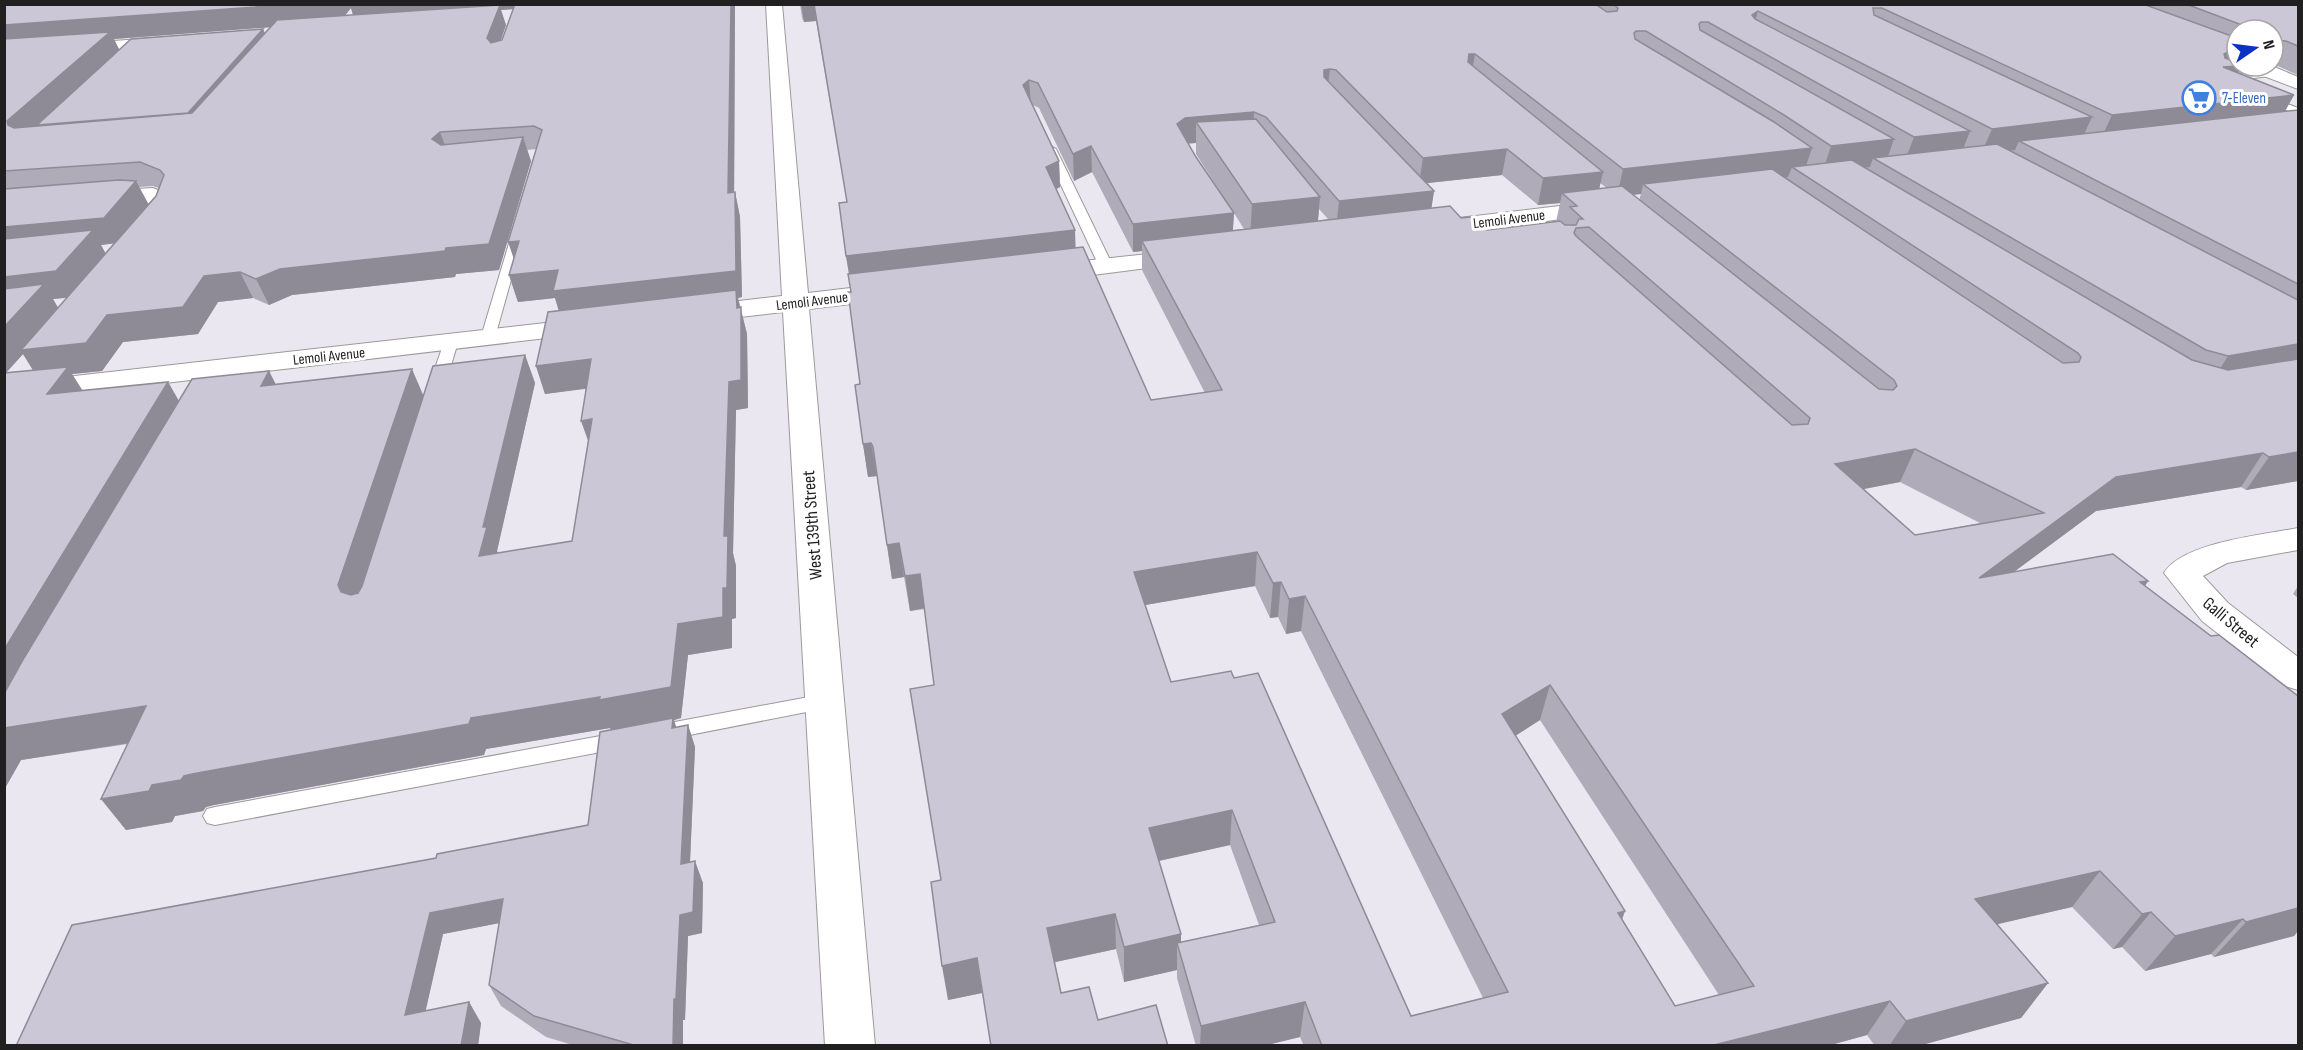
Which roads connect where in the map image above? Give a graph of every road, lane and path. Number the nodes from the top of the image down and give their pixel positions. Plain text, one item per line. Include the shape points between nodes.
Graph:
1 (774, 4) edge
2 (182, 41) edge
3 (137, 44) junction
4 (6, 55) edge
5 (120, 60) edge
6 (2234, 78) edge
7 (2298, 112) edge
8 (1045, 137) edge
9 (74, 200) edge
10 (1614, 201) edge
11 (521, 222) edge
12 (1414, 230) edge
13 (130, 248) edge
14 (1212, 254) edge
15 (1106, 266) junction
16 (1026, 276) edge
17 (910, 289) edge
18 (795, 303) junction
19 (677, 316) edge
20 (606, 324) edge
21 (488, 338) junction
22 (451, 342) junction
23 (31, 365) edge
24 (6, 393) edge
25 (430, 408) edge
26 (2298, 538) edge
27 (2298, 676) edge
28 (825, 702) junction
29 (215, 816) dead end
30 (850, 1046) edge

1 - 18 street, West 139th Street
2 - 3 street
3 - 4 street
3 - 5 lane
6 - 7 lane via 2218,80
8 - 15 lane
9 - 13 street via 153,195 164,201 159,214
10 - 12 street, Lemoli Avenue via 1534,221 1441,219
11 - 21 lane
14 - 15 street
15 - 16 street
17 - 18 street, Lemoli Avenue
18 - 19 street, Lemoli Avenue
18 - 28 street, West 139th Street
20 - 21 street, Lemoli Avenue
21 - 22 street, Lemoli Avenue
22 - 24 street, Lemoli Avenue via 214,378
22 - 25 lane
23 - 24 street
26 - 27 street, Galli Street via 2218,554 2181,573 2215,612
28 - 29 lane
28 - 30 street, West 139th Street

